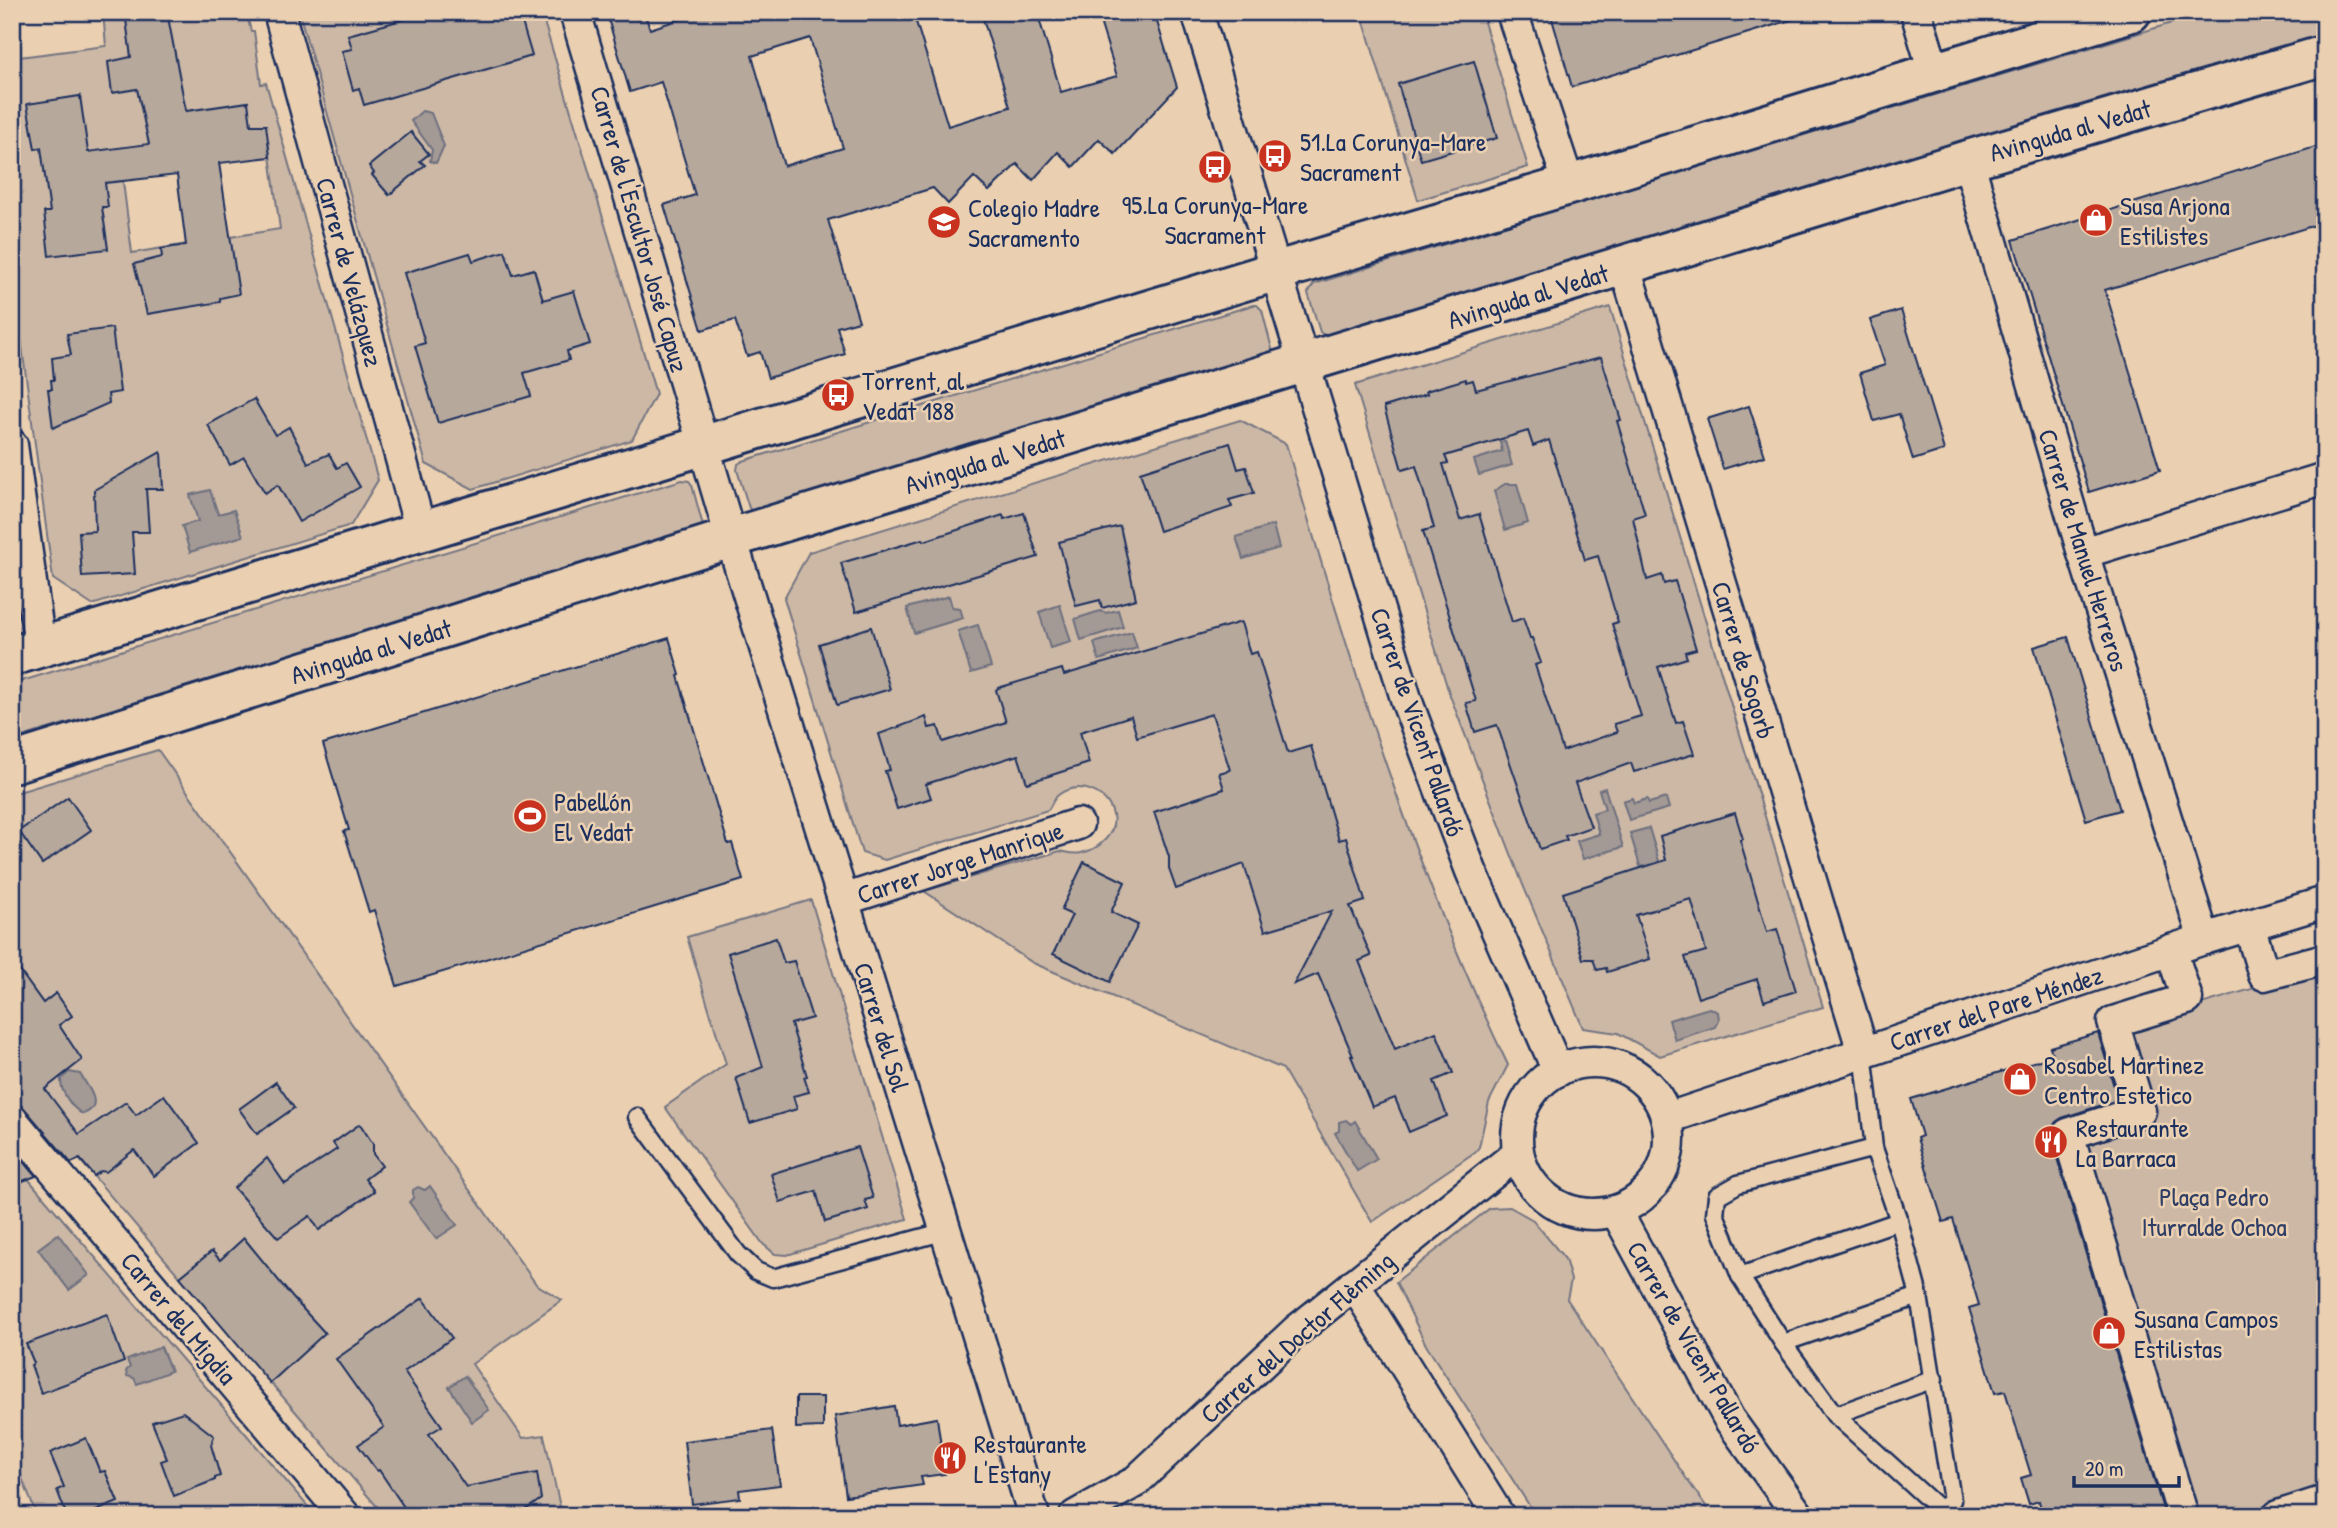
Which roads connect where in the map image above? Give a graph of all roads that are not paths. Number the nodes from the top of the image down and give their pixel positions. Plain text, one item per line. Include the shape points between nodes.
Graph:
1 (279, 12) edge
2 (575, 12) edge
3 (1197, 12) edge
4 (1512, 12) edge
5 (1916, 12) edge
6 (2132, 12) edge
7 (2325, 55) edge
8 (1934, 72) junction
9 (1968, 160) junction
10 (1569, 186) junction
11 (1625, 267) junction
12 (1277, 271) junction
13 (1304, 364) junction
14 (12, 445) edge
15 (704, 446) junction
16 (2325, 478) edge
17 (421, 532) junction
18 (731, 538) junction
19 (2083, 553) junction
20 (26, 651) edge
21 (12, 763) edge
22 (1078, 824) dead end
23 (843, 900) junction
24 (2325, 902) edge
25 (2249, 925) junction
26 (2204, 939) junction
27 (2171, 950) junction
28 (2325, 959) edge
29 (1863, 1052) junction
30 (1558, 1071) junction
31 (637, 1117) dead end
32 (1668, 1118) junction
33 (12, 1120) edge
34 (1874, 1148) junction
35 (1517, 1154) junction
36 (1616, 1212) junction
37 (1899, 1221) junction
38 (946, 1231) junction
39 (1740, 1276) junction
40 (1354, 1284) junction
41 (1919, 1296) junction
42 (1783, 1343) junction
43 (1934, 1379) junction
44 (1835, 1415) junction
45 (2325, 1501) edge
46 (345, 1516) edge
47 (1034, 1516) edge
48 (1075, 1516) edge
49 (1499, 1516) edge
50 (1799, 1516) edge
51 (2183, 1516) edge
52 (2278, 1516) edge

1 - 17 street, Carrer de Velázquez
2 - 15 street, Carrer de l'Escultor José Capuz
3 - 12 street, Carrer de Vicent Pallardó
4 - 10 street
5 - 8 street
6 - 8 street
7 - 9 street, Avinguda al Vedat
8 - 10 street
9 - 11 street, Avinguda al Vedat
9 - 19 street, Carrer de Manuel Herreros
10 - 12 street
11 - 13 street, Avinguda al Vedat
11 - 29 street, Carrer de Sogorb
12 - 13 street, Carrer de Vicent Pallardó
12 - 15 street
13 - 18 street, Avinguda al Vedat
13 - 30 street, Carrer de Vicent Pallardó via 1407,702 1471,871
14 - 20 street
15 - 17 street
15 - 18 street
16 - 19 street
17 - 20 street
18 - 21 street, Avinguda al Vedat
18 - 23 street, Carrer del Sol
19 - 26 street, Carrer de Manuel Herreros
22 - 23 street, Carrer Jorge Manrique
23 - 38 street, Carrer del Sol
24 - 25 street, Carrer del Pare Méndez
25 - 26 street, Carrer del Pare Méndez
25 - 28 street via 2264,975
26 - 27 street, Carrer del Pare Méndez
27 - 29 street, Carrer del Pare Méndez
27 - 51 street via 2187,999 2113,1022 2140,1111 2068,1134
29 - 32 street, Carrer del Pare Méndez
29 - 34 lane
30 - 32 street via 1598,1060 1624,1067 1657,1094
30 - 35 street via 1539,1083 1523,1105
31 - 38 lane via 756,1272 773,1278
32 - 36 street via 1669,1154 1659,1179 1640,1199
33 - 46 street, Carrer del Migdia
34 - 37 lane
34 - 39 lane via 1738,1184 1717,1196 1715,1214
35 - 36 street via 1538,1191 1571,1212
35 - 40 street, Carrer del Doctor Flèming
36 - 50 street, Carrer de Vicent Pallardó via 1729,1419
37 - 39 lane
37 - 41 lane
38 - 47 street, Carrer del Sol
39 - 42 lane
40 - 48 street, Carrer del Doctor Flèming via 1135,1482
40 - 49 street
41 - 42 lane
41 - 43 lane
42 - 44 lane
43 - 44 lane
43 - 44 lane via 1952,1500 1943,1507 1937,1507
45 - 52 street

